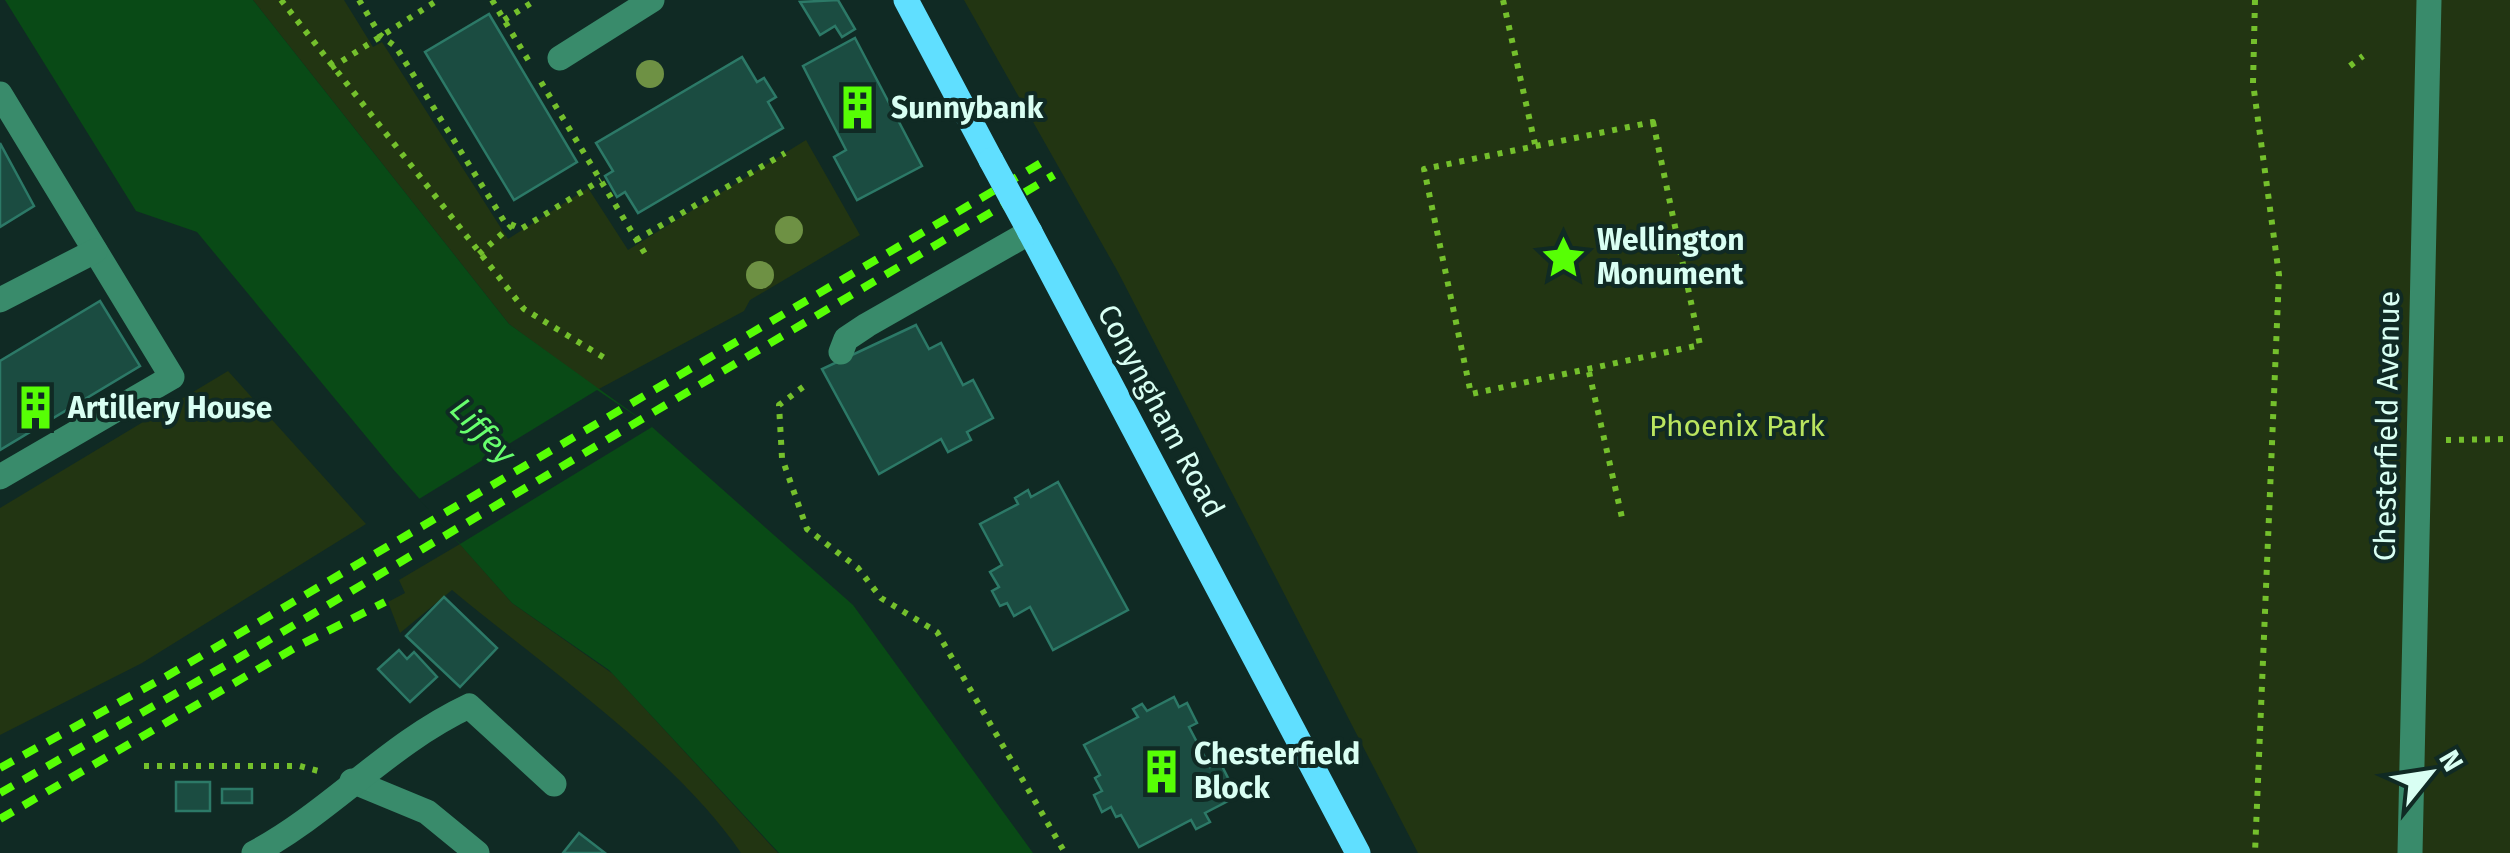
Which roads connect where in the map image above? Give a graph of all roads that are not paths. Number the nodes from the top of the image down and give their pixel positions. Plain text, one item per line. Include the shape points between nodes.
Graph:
1 (652, 0) edge
2 (906, 0) edge
3 (2429, 0) edge
4 (560, 58) dead end
5 (0, 94) edge
6 (1030, 232) junction
7 (95, 251) junction
8 (0, 300) edge
9 (841, 352) dead end
10 (0, 477) edge
11 (352, 781) junction
12 (554, 784) dead end
13 (1356, 852) edge
14 (254, 853) edge
15 (477, 853) edge
16 (2410, 853) edge

1 - 4 street
2 - 6 main road, Conyngham Road, bridge
3 - 16 street, Chesterfield Avenue
5 - 7 street
6 - 9 street via 846,338
6 - 13 main road, Conyngham Road
7 - 8 street
7 - 10 street via 172,377
11 - 12 street via 413,734 469,706
11 - 14 street via 289,834
11 - 15 street via 426,812

